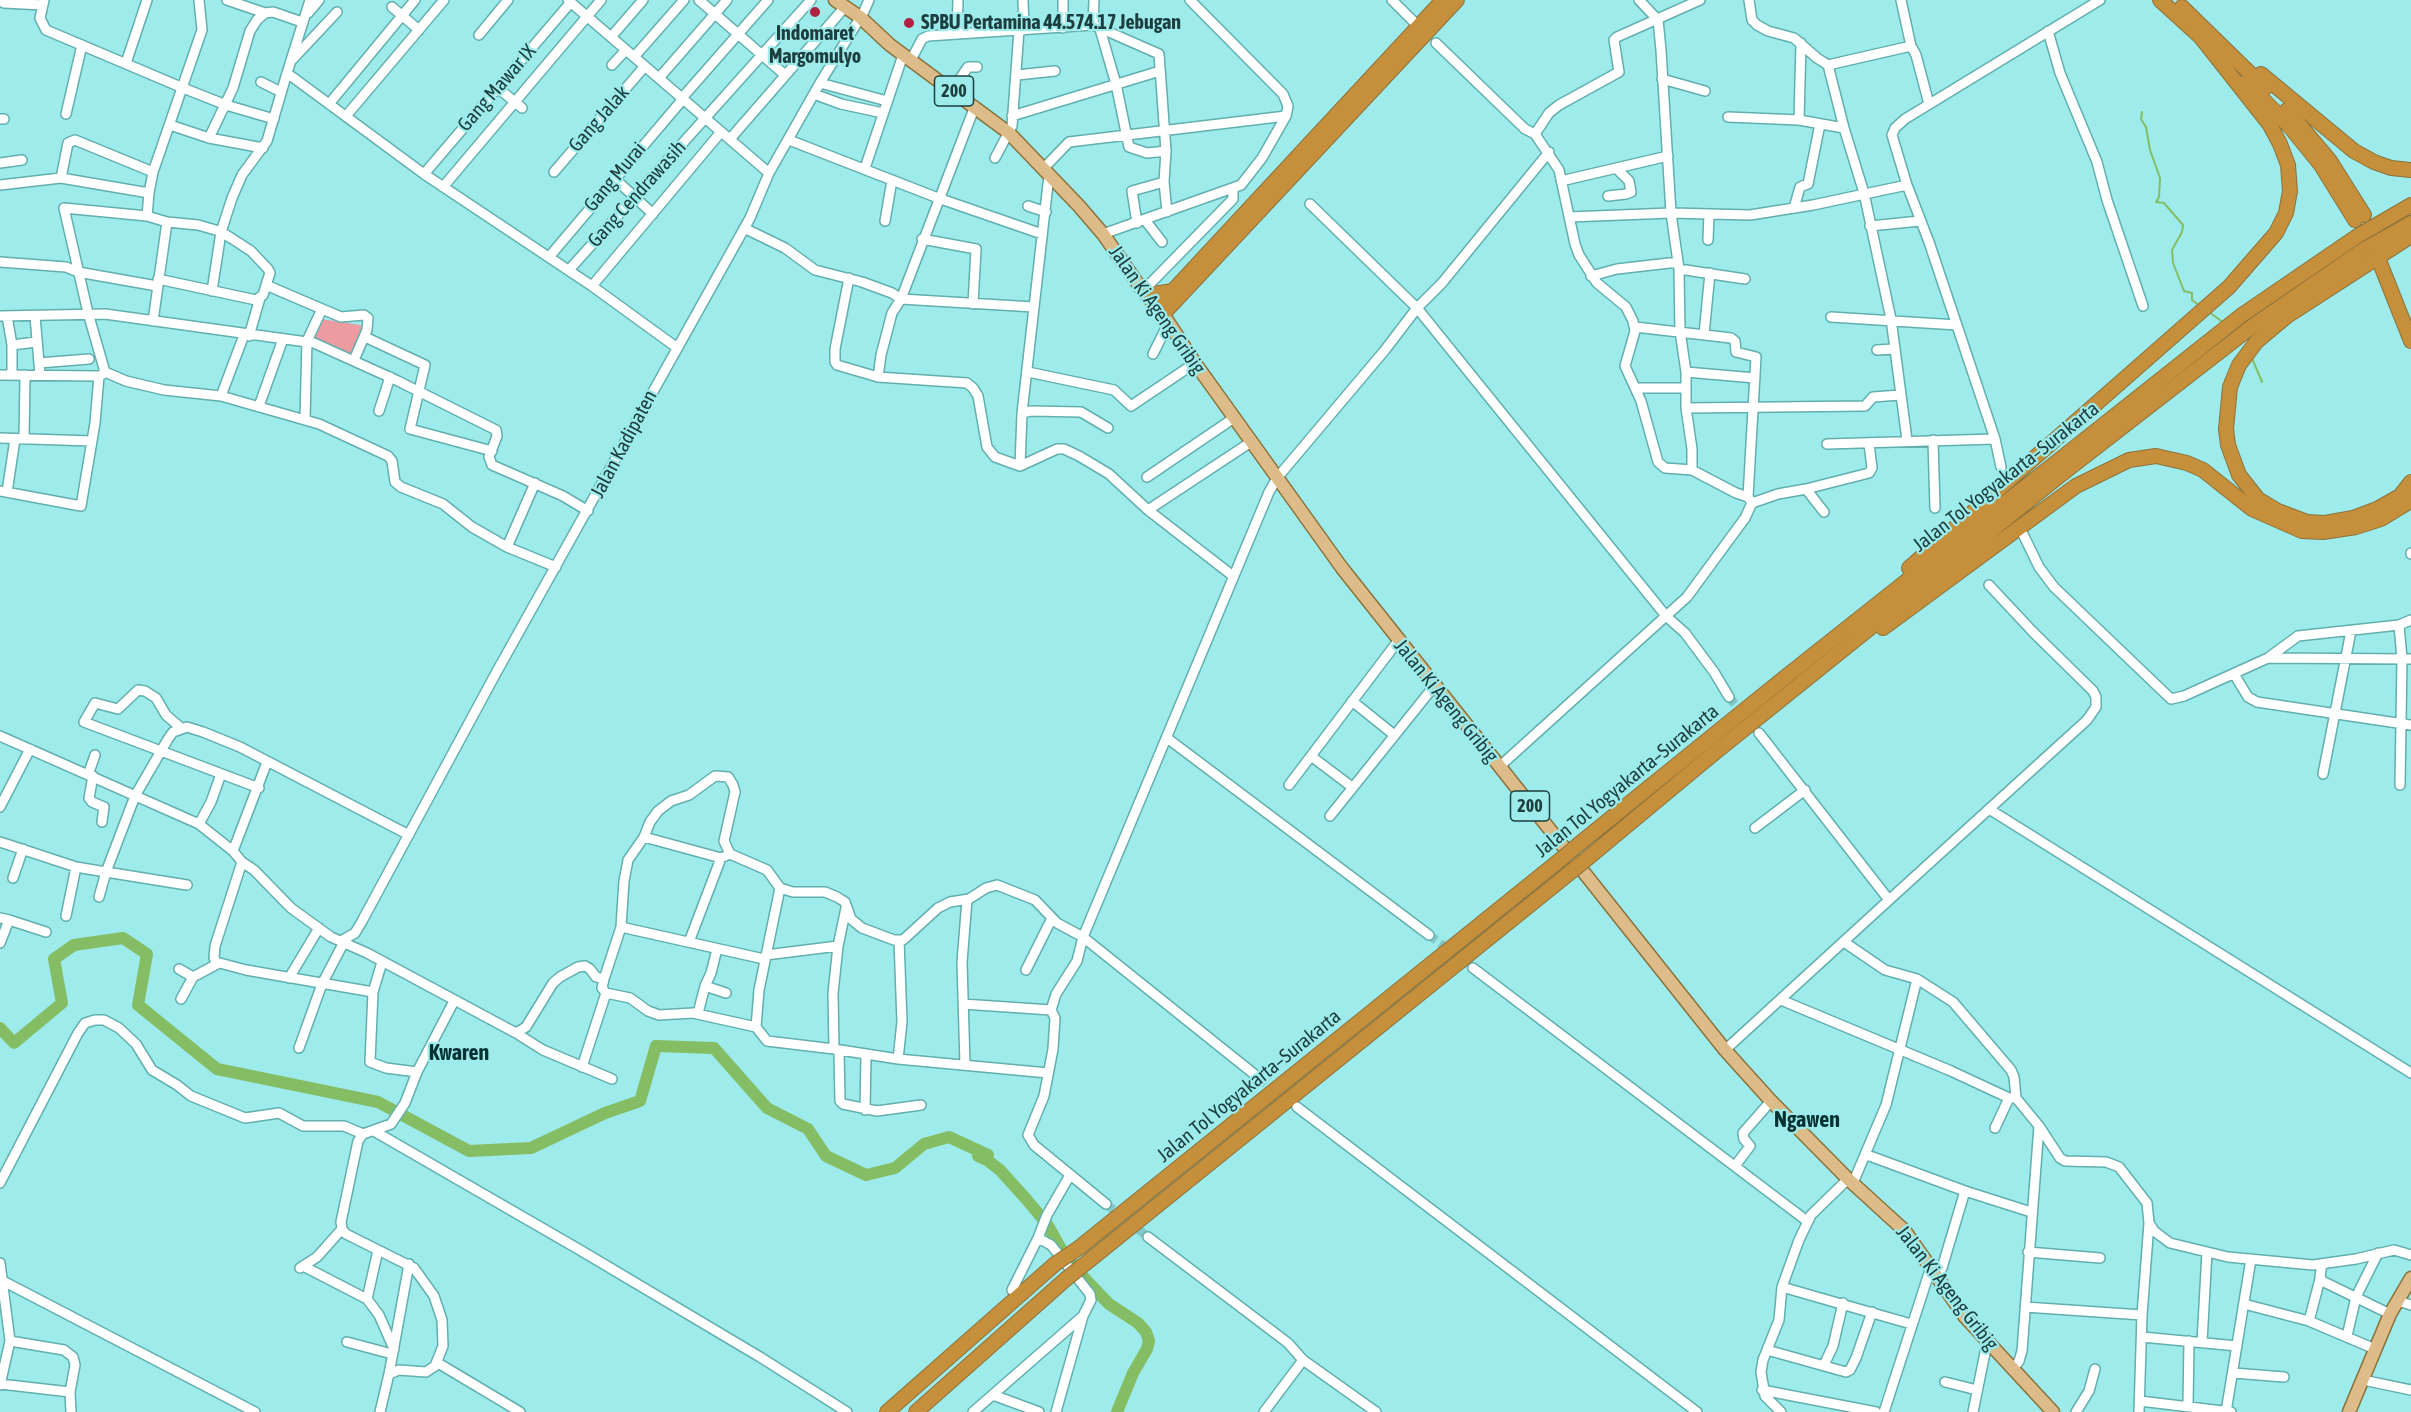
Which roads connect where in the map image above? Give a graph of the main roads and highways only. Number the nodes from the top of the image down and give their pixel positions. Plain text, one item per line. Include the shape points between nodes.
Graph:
1 (1443, 0) edge
2 (1457, 0) edge
3 (2160, 0) edge
4 (2174, 0) edge
5 (839, 4) edge
6 (2201, 31) junction
7 (2411, 170) edge
8 (2411, 205) edge
9 (2360, 217) dead end
10 (2411, 223) edge
11 (2411, 236) edge
12 (1145, 293) junction
13 (1175, 296) junction
14 (1163, 314) junction
15 (2411, 315) edge
16 (2411, 341) edge
17 (2411, 482) edge
18 (2411, 498) edge
19 (1783, 679) junction
20 (1713, 754) junction
21 (2411, 1278) edge
22 (887, 1412) edge
23 (916, 1412) edge
24 (2053, 1412) edge
25 (2349, 1412) edge

1 - 13 highway
2 - 13 highway
3 - 6 highway
4 - 6 highway
5 - 12 main road, Jalan Ki Ageng Gribig / 200 via 861,16 907,58 1009,133 1103,234
6 - 7 highway via 2354,151 2391,168
6 - 9 highway via 2291,128
6 - 19 highway via 2270,125 2288,165 2290,191 2286,213 2276,233 2229,287
8 - 19 highway, Jalan Tol Yogyakarta–Surakarta via 2356,237 2242,315
10 - 20 highway, Jalan Tol Yogyakarta–Surakarta via 2363,250 2254,325
11 - 17 highway via 2288,316 2257,341 2239,364 2230,387 2226,429 2239,475 2258,500 2307,522 2353,518 2378,509 2400,496
12 - 13 highway
12 - 14 main road, Jalan Ki Ageng Gribig / 200
13 - 14 highway
14 - 24 main road, Jalan Ki Ageng Gribig / 200 via 1251,442 1398,642 1725,1050 1770,1101 1905,1231 1987,1344
15 - 16 highway via 2384,261
18 - 20 highway via 2381,519 2356,527 2302,531 2252,509 2211,476 2187,463 2156,456 2129,460 2076,486
19 - 22 highway, Jalan Tol Yogyakarta–Surakarta, bridge via 1055,1264
20 - 23 highway, Jalan Tol Yogyakarta–Surakarta, bridge via 1066,1279
21 - 25 main road via 2390,1314

